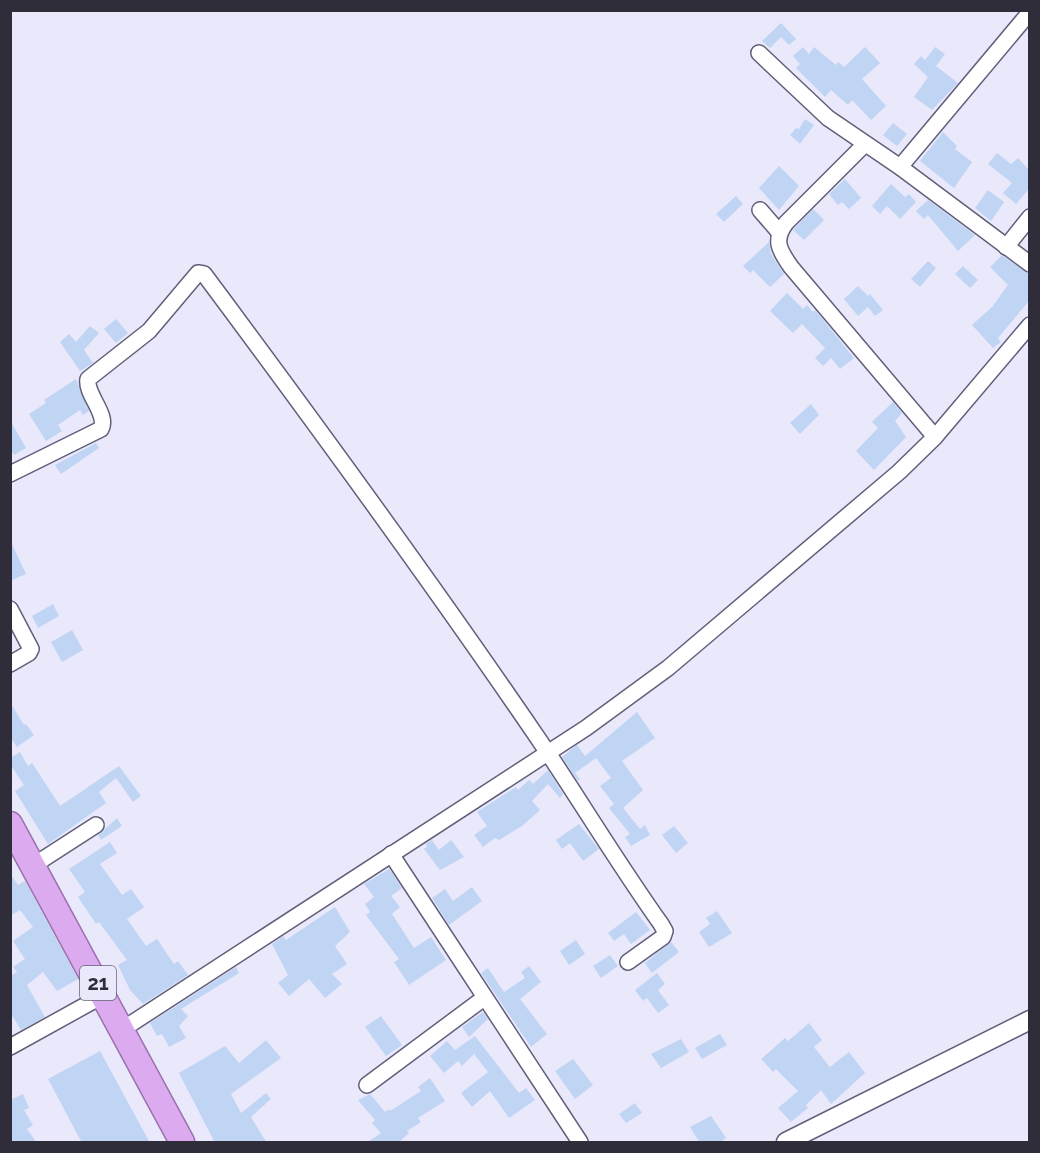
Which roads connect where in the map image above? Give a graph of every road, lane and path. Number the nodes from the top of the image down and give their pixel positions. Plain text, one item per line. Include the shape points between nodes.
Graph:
1 (1029, 12) edge
2 (759, 53) dead end
3 (865, 144) junction
4 (900, 167) junction
5 (760, 210) dead end
6 (1029, 217) edge
7 (779, 232) junction
8 (1006, 246) junction
9 (1029, 264) edge
10 (1029, 326) edge
11 (935, 437) junction
12 (10, 474) edge
13 (10, 609) edge
14 (10, 664) edge
15 (547, 752) junction
16 (10, 824) edge
17 (96, 825) dead end
18 (391, 854) junction
19 (34, 865) junction
20 (628, 962) dead end
21 (104, 995) junction
22 (484, 998) junction
23 (1029, 1020) edge
24 (123, 1029) junction
25 (10, 1047) edge
26 (367, 1085) dead end
27 (182, 1143) edge
28 (580, 1143) edge
29 (786, 1143) edge

1 - 4 street
2 - 3 street via 821,111
3 - 4 street
3 - 7 street
4 - 8 street
5 - 7 street
6 - 8 street
7 - 11 street via 779,247 791,267
8 - 9 street
10 - 11 street
11 - 15 street via 900,472 668,668
12 - 15 street via 101,429 103,421 87,385 88,378 148,331 201,272 247,329
13 - 14 street via 31,649
15 - 18 street
15 - 20 street via 665,931
16 - 19 highway, 21
17 - 19 street
18 - 22 street
18 - 24 street
19 - 21 highway, 21
21 - 24 highway, 21
21 - 25 street
22 - 26 street
22 - 28 street
23 - 29 street
24 - 27 highway, 21

